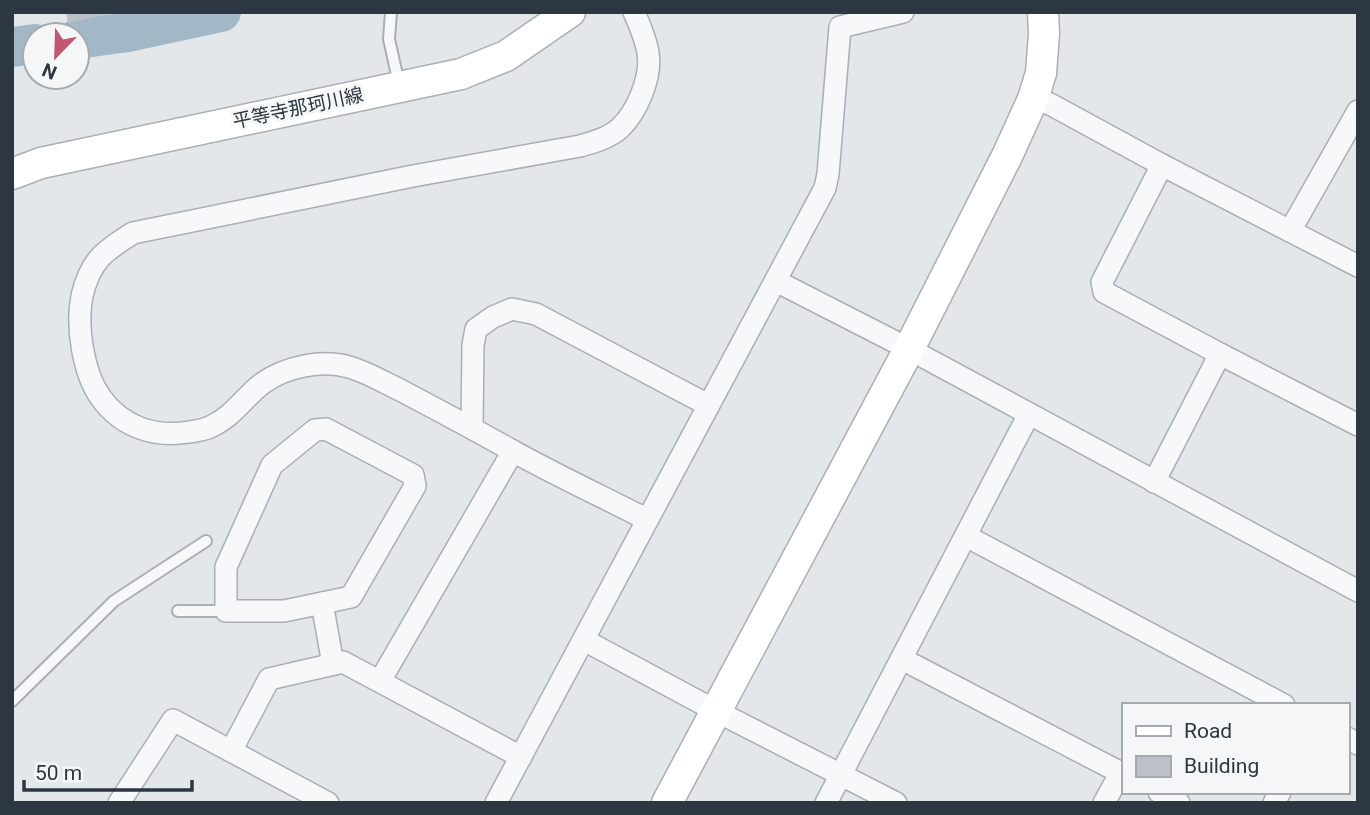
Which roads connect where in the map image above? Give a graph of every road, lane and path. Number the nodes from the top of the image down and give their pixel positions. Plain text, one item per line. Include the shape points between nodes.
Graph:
1 (391, 12) edge
2 (570, 12) edge
3 (634, 12) edge
4 (903, 12) edge
5 (1043, 12) edge
6 (400, 86) junction
7 (1033, 99) junction
8 (1358, 111) edge
9 (1162, 165) junction
10 (12, 174) edge
11 (1290, 231) junction
12 (1358, 267) edge
13 (776, 281) junction
14 (909, 349) junction
15 (1220, 354) junction
16 (708, 405) junction
17 (1029, 415) junction
18 (1358, 425) edge
19 (472, 428) junction
20 (513, 451) junction
21 (1154, 482) junction
22 (646, 519) junction
23 (966, 536) junction
24 (206, 541) dead end
25 (1358, 592) edge
26 (322, 603) junction
27 (178, 611) dead end
28 (226, 611) junction
29 (584, 640) junction
30 (902, 659) junction
31 (333, 664) junction
32 (380, 681) junction
33 (12, 701) edge
34 (1280, 703) edge
35 (716, 710) junction
36 (231, 751) junction
37 (521, 757) junction
38 (1122, 773) edge
39 (842, 774) junction
40 (1163, 794) edge
41 (119, 803) edge
42 (328, 803) edge
43 (496, 803) edge
44 (667, 803) edge
45 (826, 803) edge
46 (896, 803) edge
47 (1104, 803) edge
48 (1179, 803) edge

1 - 6 lane via 389,39
2 - 6 street, 平等寺那珂川線 via 506,56 461,74
3 - 19 street via 649,57 641,96 619,129 601,140 132,233 106,250 85,283 80,332 93,386 110,410 136,428 171,435 208,428 278,374 327,364 370,375
4 - 13 street via 840,27 825,188
5 - 7 street via 1041,72
6 - 10 street, 平等寺那珂川線 via 41,163
7 - 9 street
7 - 14 street
8 - 11 street
9 - 11 street
9 - 15 street via 1102,282 1104,292
11 - 12 street
13 - 14 street
13 - 16 street
14 - 17 street
14 - 35 street
15 - 18 street
15 - 21 street
16 - 19 street via 536,314 512,309 476,329
16 - 22 street
17 - 21 street
17 - 23 street
19 - 20 street
20 - 22 street
20 - 32 street
21 - 25 street
22 - 29 street
23 - 30 street
23 - 34 street
24 - 33 lane via 114,601
26 - 28 street via 285,611
26 - 28 street via 351,597 415,486 413,475 326,429 315,430 272,465 226,567
26 - 31 street
27 - 28 lane
29 - 35 street
29 - 37 street
30 - 38 street
30 - 39 street
31 - 32 street via 343,662
31 - 36 street via 269,679
32 - 37 street
35 - 39 street
35 - 44 street
36 - 41 street via 173,720
36 - 42 street
37 - 43 street
38 - 47 street
39 - 45 street
39 - 46 street
40 - 48 street

